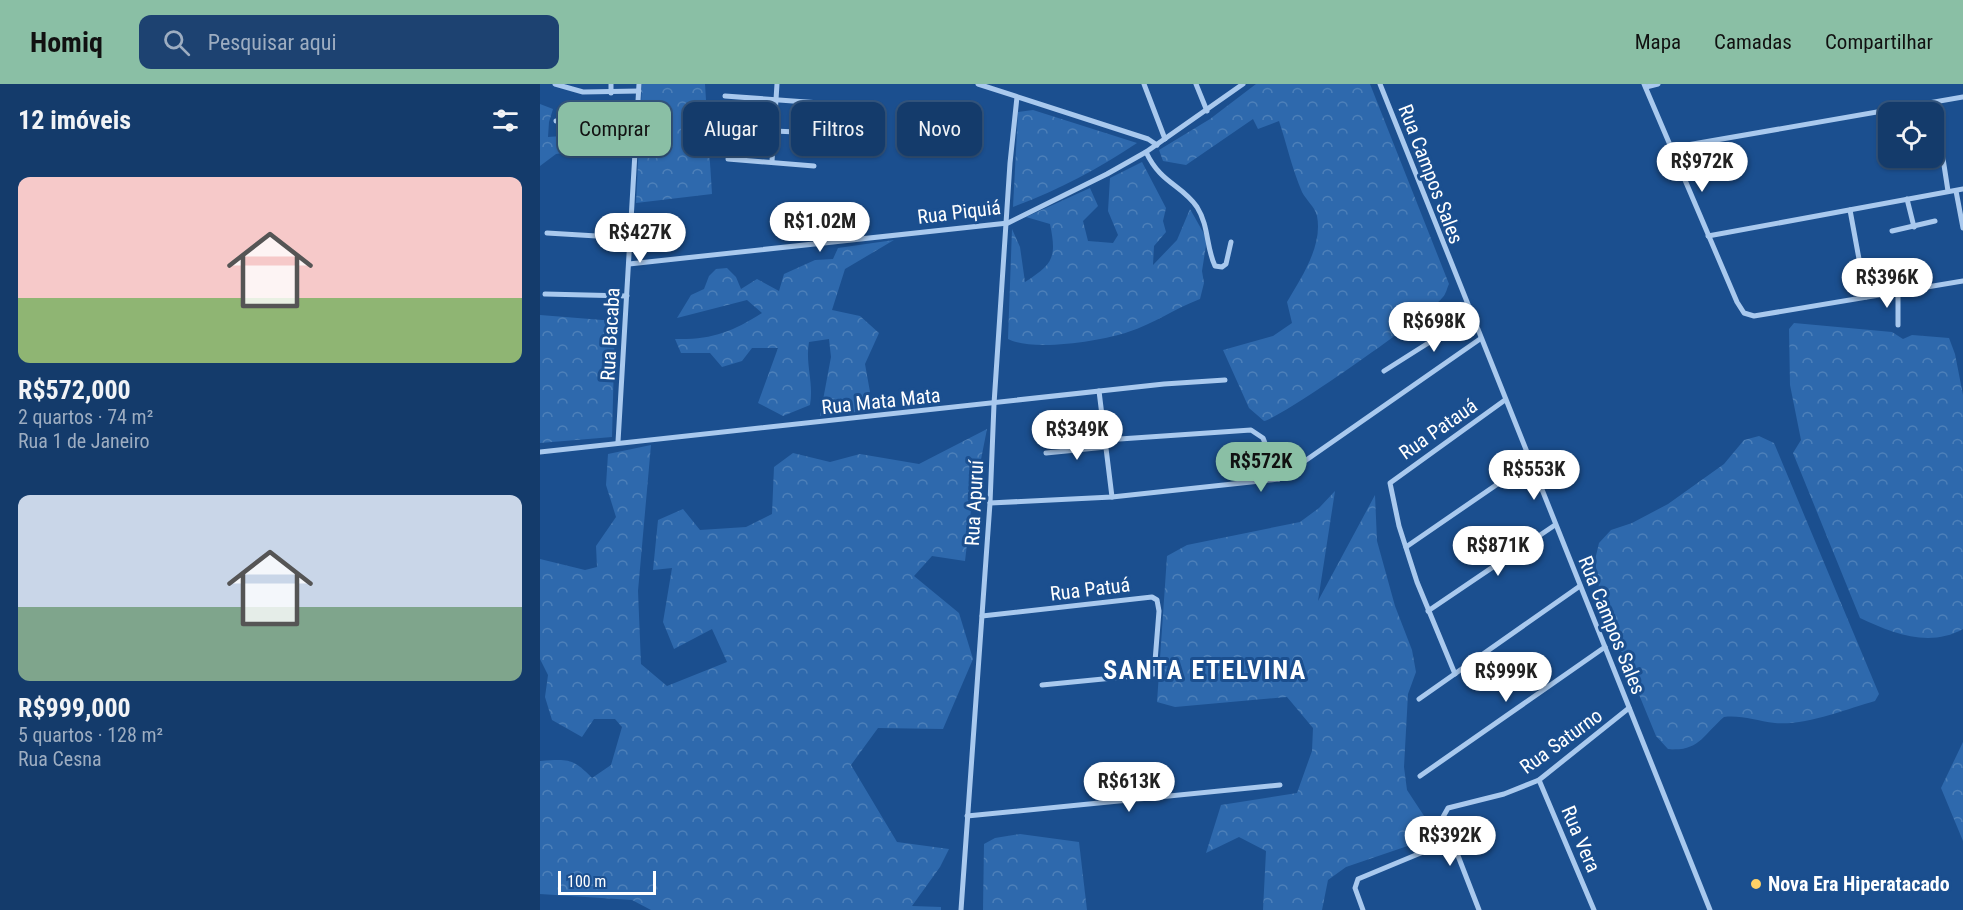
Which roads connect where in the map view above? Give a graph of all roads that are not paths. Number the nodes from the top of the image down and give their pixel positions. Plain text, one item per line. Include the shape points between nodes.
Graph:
1 (555, 84) edge
2 (611, 84) edge
3 (639, 84) edge
4 (777, 84) edge
5 (978, 84) edge
6 (1144, 84) edge
7 (1196, 84) edge
8 (1243, 84) edge
9 (1380, 84) edge
10 (1658, 84) edge
11 (1645, 86) edge
12 (570, 87) edge
13 (639, 91) junction
14 (611, 93) junction
15 (725, 96) dead end
16 (1017, 97) junction
17 (1963, 97) edge
18 (776, 100) junction
19 (638, 102) edge
20 (805, 102) edge
21 (1207, 111) junction
22 (1165, 139) junction
23 (1157, 145) junction
24 (1670, 148) junction
25 (1146, 152) junction
26 (635, 156) edge
27 (772, 156) edge
28 (728, 159) dead end
29 (772, 161) junction
30 (1944, 165) edge
31 (814, 166) dead end
32 (1963, 189) edge
33 (1948, 191) junction
34 (1956, 191) junction
35 (1907, 199) junction
36 (1850, 210) junction
37 (1935, 221) dead end
38 (1008, 223) junction
39 (1914, 227) junction
40 (1963, 228) edge
41 (1892, 231) dead end
42 (547, 233) dead end
43 (1708, 236) junction
44 (630, 238) junction
45 (1231, 242) dead end
46 (628, 264) junction
47 (1963, 281) edge
48 (1898, 293) junction
49 (545, 294) dead end
50 (627, 296) junction
51 (1866, 297) junction
52 (1471, 316) junction
53 (1899, 325) dead end
54 (1480, 339) junction
55 (1384, 371) dead end
56 (1225, 380) dead end
57 (1099, 391) junction
58 (1505, 400) junction
59 (994, 404) junction
60 (618, 442) junction
61 (1106, 444) junction
62 (540, 452) edge
63 (1046, 453) dead end
64 (1531, 461) junction
65 (1279, 478) junction
66 (1112, 496) junction
67 (990, 503) junction
68 (1555, 525) junction
69 (1406, 547) junction
70 (1580, 586) junction
71 (1428, 611) junction
72 (982, 616) junction
73 (1605, 647) junction
74 (1455, 674) junction
75 (1042, 685) dead end
76 (1419, 699) dead end
77 (1629, 708) junction
78 (1420, 776) dead end
79 (1539, 780) junction
80 (1280, 785) dead end
81 (967, 816) junction
82 (1452, 840) junction
83 (961, 910) edge
84 (1364, 910) edge
85 (1479, 910) edge
86 (1594, 910) edge
87 (1710, 910) edge

1 - 12 street
2 - 14 street
3 - 13 street, Rua Bacaba
4 - 18 street
5 - 16 street
6 - 22 street
7 - 21 street
8 - 21 street, Rua Piquiá
9 - 52 street, Rua Campos Sales
10 - 11 street
11 - 24 street
12 - 14 street
13 - 14 street
13 - 19 street, Rua Bacaba
15 - 18 street
16 - 23 street
16 - 38 street, Rua Apuruí
17 - 24 street
18 - 20 street
21 - 22 street, Rua Piquiá
22 - 23 street, Rua Piquiá
23 - 25 street, Rua Piquiá
24 - 43 street
25 - 38 street, Rua Piquiá
25 - 45 street via 1158,174 1199,211 1215,266 1226,264
26 - 44 street, Rua Bacaba
27 - 29 street
28 - 29 street
29 - 31 street
30 - 33 street
32 - 34 street
33 - 34 street
33 - 35 street
34 - 40 street
35 - 36 street
35 - 39 street
36 - 43 street
36 - 51 street
37 - 39 street
38 - 46 street, Rua Piquiá
38 - 59 street, Rua Apuruí
39 - 41 street
42 - 44 street
43 - 51 street via 1744,313 1754,316
44 - 46 street, Rua Bacaba
46 - 50 street, Rua Bacaba
47 - 48 street
48 - 51 street
48 - 53 street
49 - 50 street
50 - 60 street, Rua Bacaba
52 - 54 street, Rua Campos Sales
52 - 55 street
54 - 58 street, Rua Campos Sales
54 - 65 street
56 - 57 street, Rua Mata Mata
57 - 59 street, Rua Mata Mata
57 - 61 street
58 - 64 street, Rua Campos Sales
58 - 69 street, Rua Patauá via 1390,483
59 - 60 street, Rua Mata Mata
59 - 67 street, Rua Apuruí
60 - 62 street, Rua Mata Mata
61 - 63 street
61 - 65 street via 1251,430 1263,438
61 - 66 street
64 - 68 street, Rua Campos Sales
64 - 69 street
65 - 66 street
66 - 67 street
67 - 72 street, Rua Apuruí
68 - 70 street, Rua Campos Sales
68 - 71 street
69 - 71 street
70 - 73 street, Rua Campos Sales
70 - 74 street
71 - 74 street
72 - 75 street, Rua Patuá via 1152,597 1157,600 1154,674
72 - 81 street, Rua Apuruí
73 - 77 street, Rua Campos Sales
73 - 78 street
74 - 76 street
77 - 79 street, Rua Saturno
77 - 87 street, Rua Campos Sales
79 - 82 street, Rua Saturno via 1504,794 1448,808 1443,817
79 - 86 street, Rua Vera
80 - 81 street
81 - 83 street, Rua Apuruí
82 - 84 street via 1358,879 1354,884
82 - 85 street

